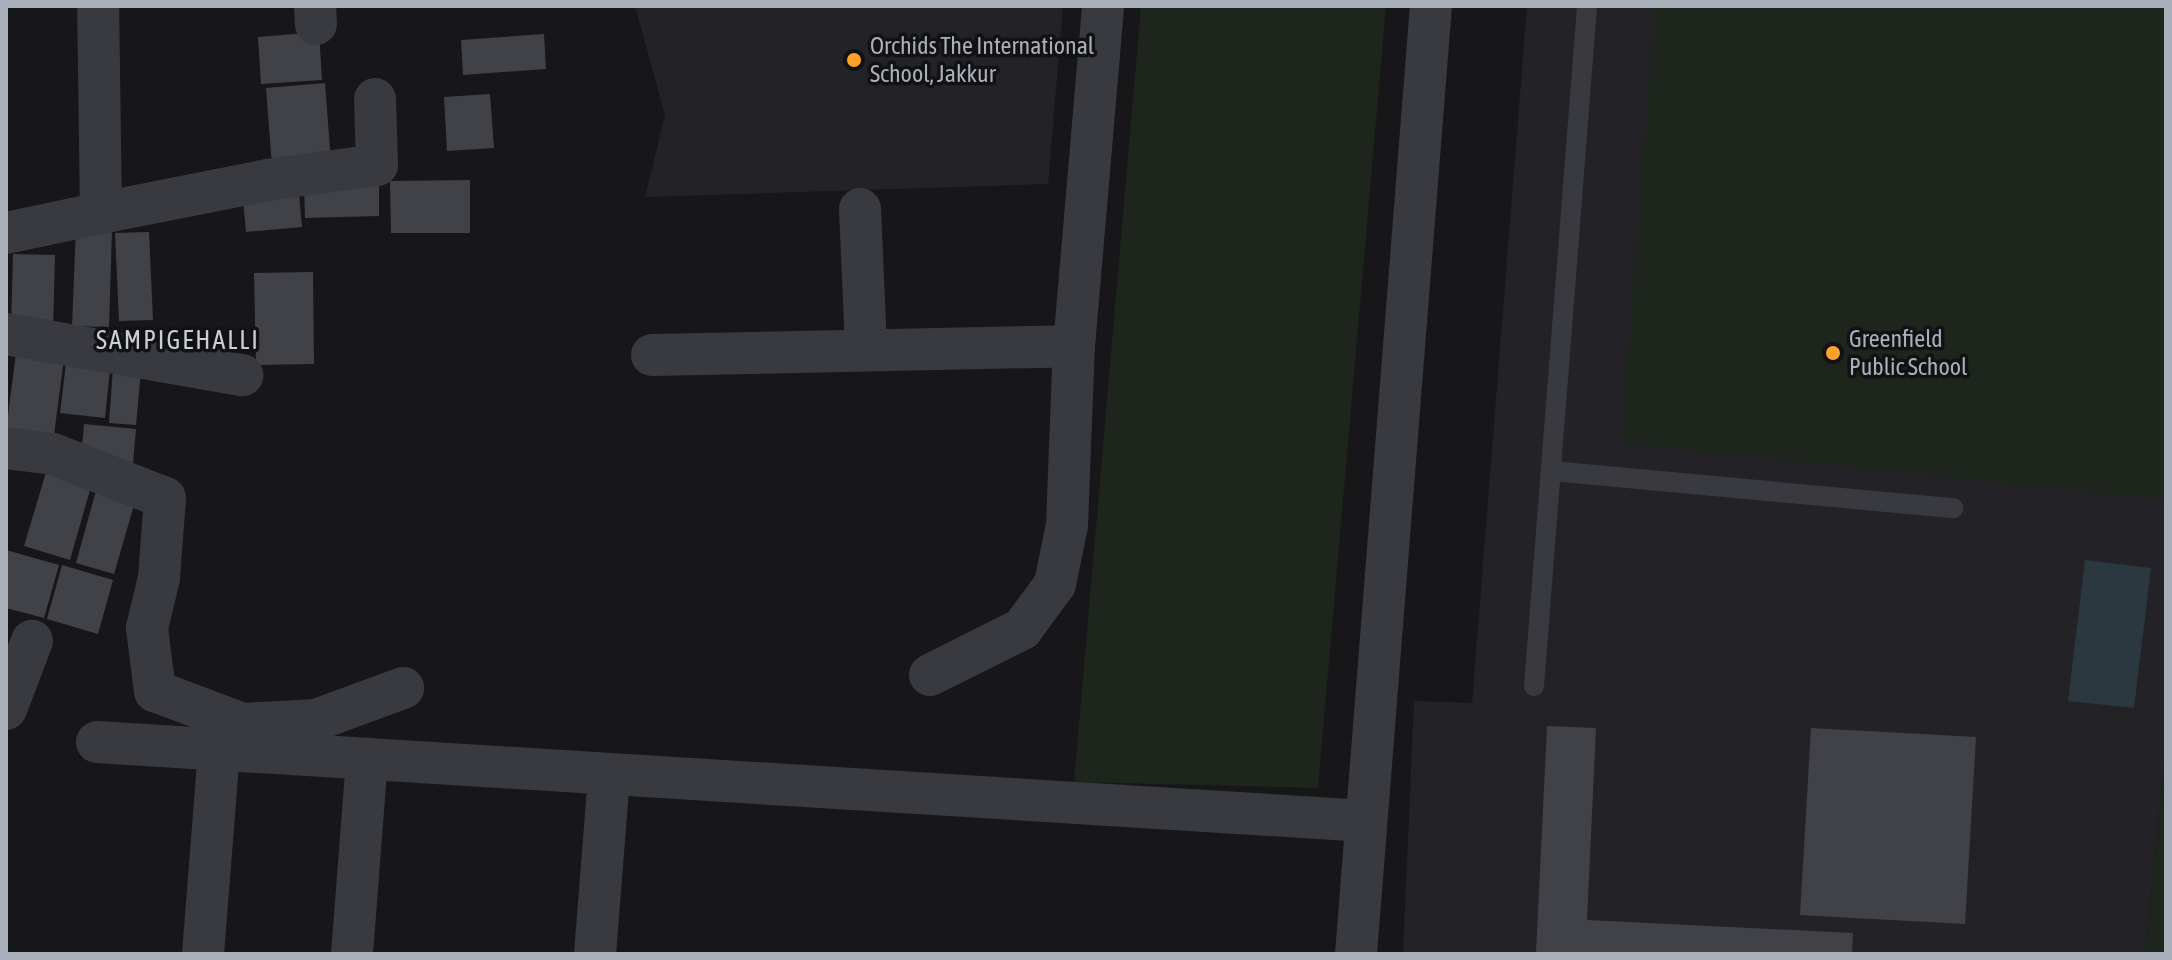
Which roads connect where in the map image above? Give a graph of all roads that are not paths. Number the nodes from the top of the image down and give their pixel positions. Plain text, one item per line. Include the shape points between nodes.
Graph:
1 (98, 6) edge
2 (1103, 6) edge
3 (1431, 6) edge
4 (1587, 6) edge
5 (375, 99) dead end
6 (860, 209) dead end
7 (101, 213) junction
8 (6, 233) edge
9 (6, 334) edge
10 (1074, 346) junction
11 (866, 348) junction
12 (652, 355) dead end
13 (242, 375) dead end
14 (6, 448) edge
15 (1552, 471) junction
16 (1953, 508) dead end
17 (32, 641) dead end
18 (930, 675) dead end
19 (1534, 686) dead end
20 (403, 688) dead end
21 (6, 709) edge
22 (97, 742) dead end
23 (219, 750) junction
24 (367, 759) junction
25 (609, 775) junction
26 (1366, 821) junction
27 (203, 954) edge
28 (352, 954) edge
29 (595, 954) edge
30 (1356, 954) edge

1 - 7 street
2 - 10 street
3 - 26 street
4 - 15 lane
5 - 7 street via 377,165 267,180
6 - 11 street
7 - 8 street
9 - 13 street
10 - 11 street
10 - 18 street via 1067,525 1055,584 1022,629
11 - 12 street
14 - 20 street via 53,454 165,498 159,578 147,628 155,691 243,724 316,720
15 - 16 lane
15 - 19 lane
17 - 21 street
22 - 23 street
23 - 24 street
23 - 27 street
24 - 25 street
24 - 28 street
25 - 26 street
25 - 29 street
26 - 30 street

